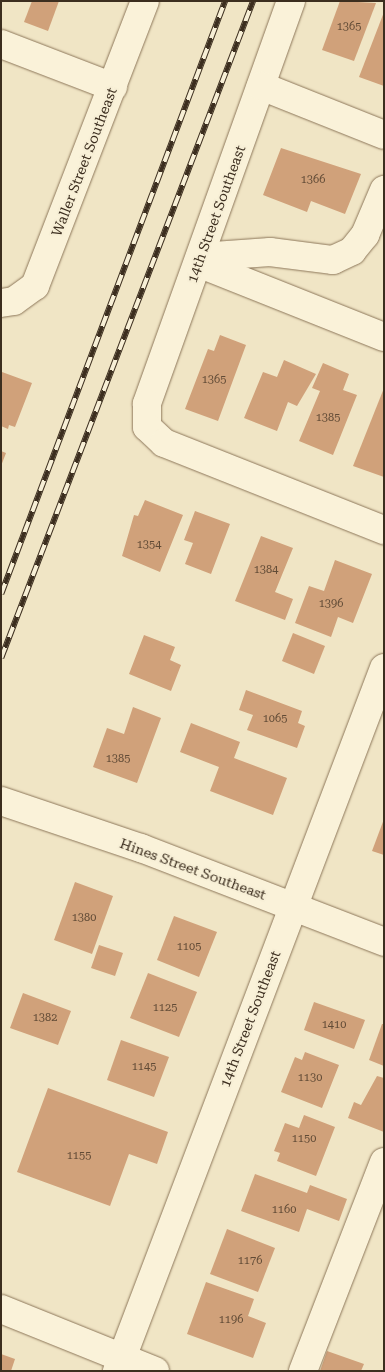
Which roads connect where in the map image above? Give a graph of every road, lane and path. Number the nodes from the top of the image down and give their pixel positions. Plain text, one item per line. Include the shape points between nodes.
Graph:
1 (145, 1) edge
2 (291, 1) edge
3 (1, 44) edge
4 (262, 86) junction
5 (113, 87) junction
6 (384, 135) edge
7 (384, 190) edge
8 (199, 260) junction
9 (1, 303) edge
10 (384, 337) edge
11 (384, 530) edge
12 (384, 668) edge
13 (2, 805) edge
14 (292, 906) junction
15 (384, 942) edge
16 (384, 1162) edge
17 (1, 1309) edge
18 (120, 1364) edge
19 (155, 1371) edge
20 (304, 1371) edge

1 - 5 street, Waller Street Southeast
2 - 4 street, 14th Street Southeast
3 - 5 street
4 - 6 street
4 - 8 street, 14th Street Southeast
5 - 9 street, Waller Street Southeast via 35,286 14,301
7 - 8 street via 365,235 352,251 333,260 270,252
8 - 10 street
8 - 11 street, 14th Street Southeast via 147,404 146,427 164,443
12 - 14 street, 14th Street Southeast
13 - 14 street, Hines Street Southeast
14 - 15 street, Hines Street Southeast
14 - 18 street, 14th Street Southeast
16 - 20 street
17 - 18 street
18 - 19 street

